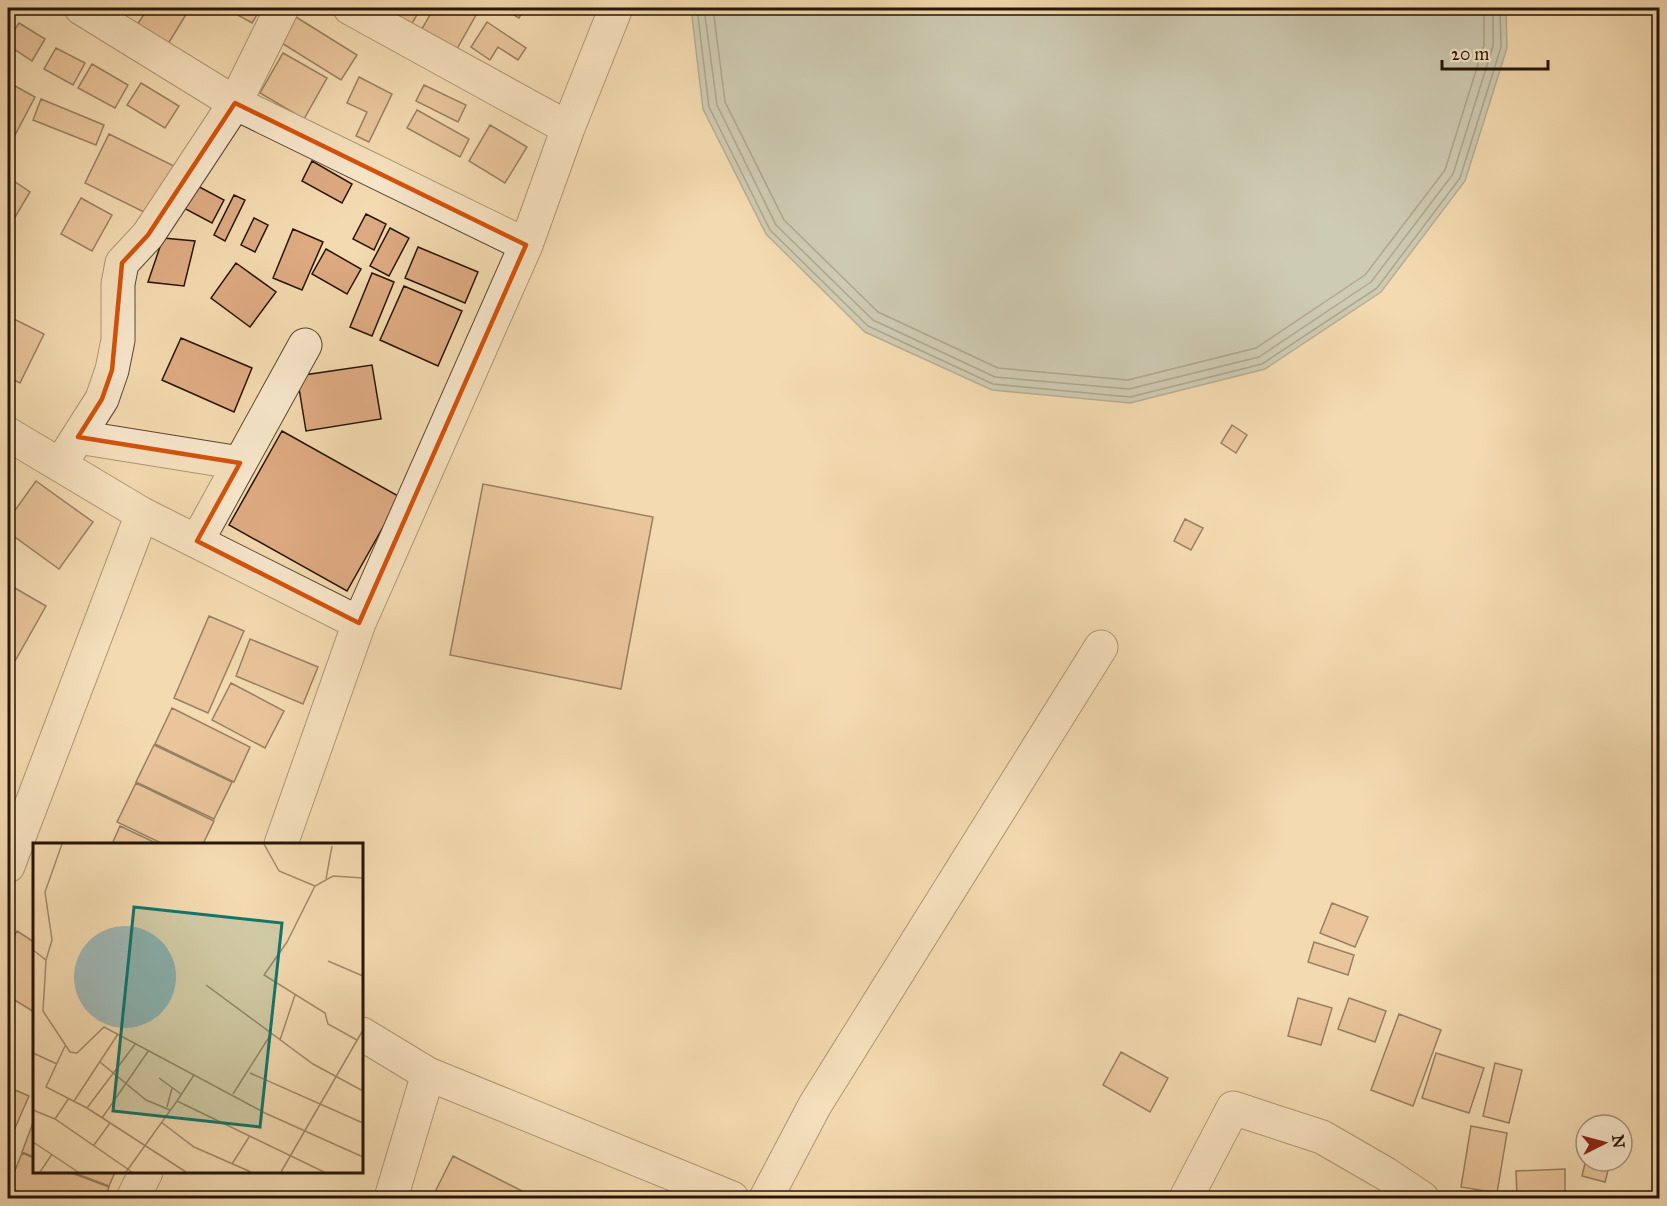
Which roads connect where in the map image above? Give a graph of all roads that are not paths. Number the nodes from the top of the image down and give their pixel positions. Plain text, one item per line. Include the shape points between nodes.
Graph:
1 (81, 8) edge
2 (282, 8) edge
3 (350, 8) edge
4 (616, 8) edge
5 (235, 103) junction
6 (568, 128) junction
7 (526, 245) junction
8 (305, 345) dead end
9 (8, 434) edge
10 (78, 437) junction
11 (240, 463) junction
12 (60, 465) junction
13 (142, 514) junction
14 (197, 541) junction
15 (359, 623) junction
16 (1101, 647) dead end
17 (281, 843) edge
18 (8, 866) edge
19 (363, 1035) edge
20 (429, 1074) junction
21 (146, 1173) edge
22 (134, 1198) edge
23 (391, 1198) edge
24 (732, 1198) edge
25 (766, 1198) edge
26 (1186, 1198) edge
27 (1422, 1198) edge

1 - 5 street
2 - 5 street
3 - 6 street
4 - 6 street
5 - 7 street
5 - 10 street via 148,235 122,263 112,370 102,399
6 - 7 street
7 - 15 street
8 - 11 street
9 - 12 street
10 - 11 street
10 - 12 street
11 - 14 street
12 - 13 street
13 - 14 street
13 - 18 street
14 - 15 street
15 - 17 street
16 - 25 street via 815,1105
19 - 20 street
20 - 23 street
20 - 24 street
21 - 22 street
26 - 27 street via 1233,1108 1322,1137

